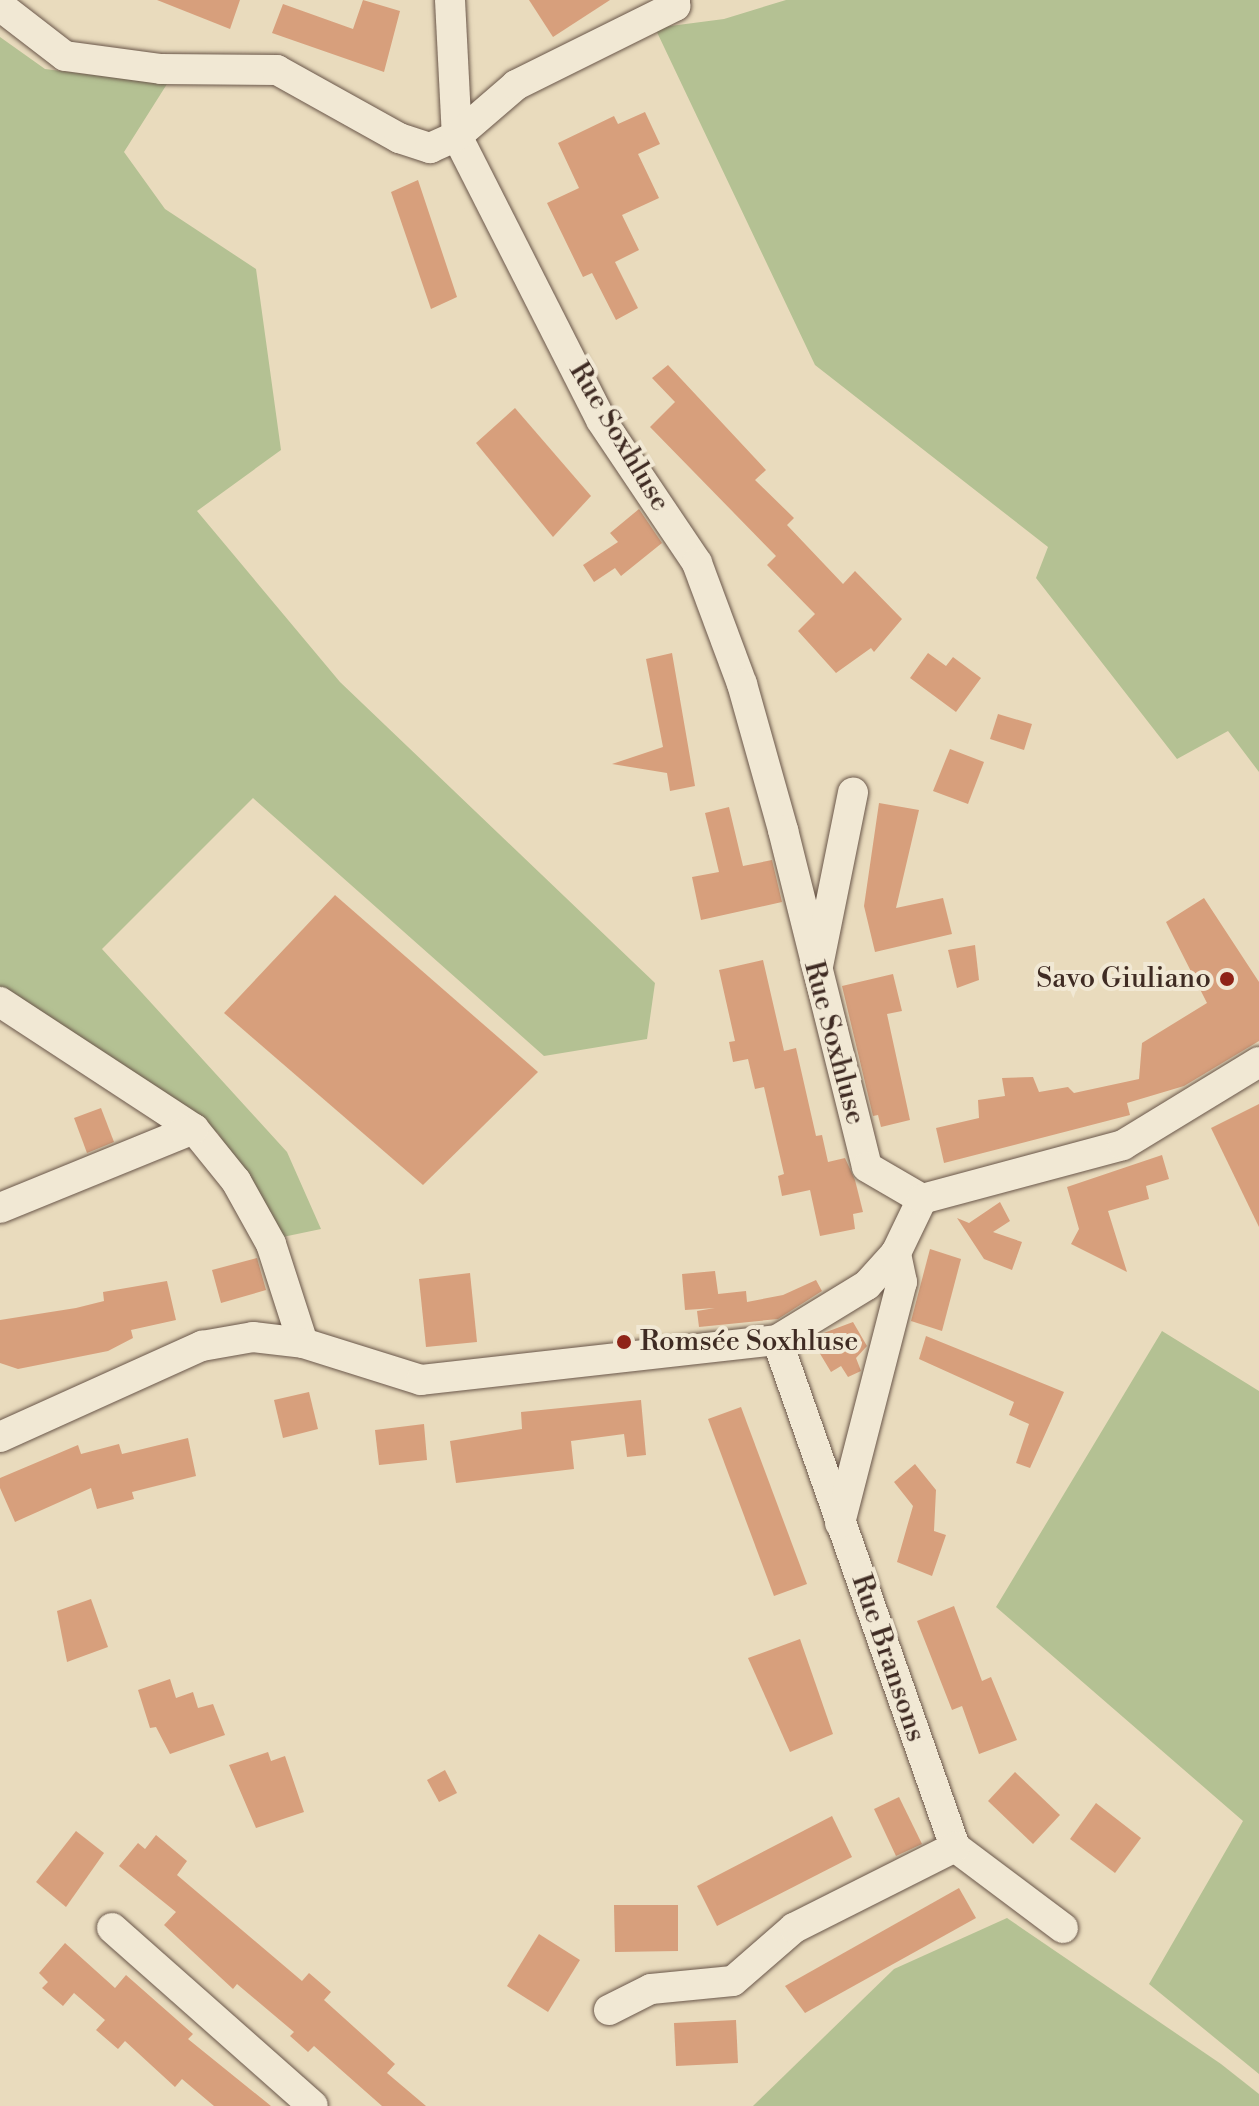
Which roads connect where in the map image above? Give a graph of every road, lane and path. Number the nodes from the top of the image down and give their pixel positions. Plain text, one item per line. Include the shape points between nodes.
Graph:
1 (450, 0) edge
2 (675, 0) edge
3 (0, 6) edge
4 (457, 136) junction
5 (853, 793) dead end
6 (816, 976) junction
7 (0, 1002) edge
8 (1259, 1062) edge
9 (194, 1129) junction
10 (922, 1199) junction
11 (0, 1208) edge
12 (896, 1253) junction
13 (777, 1340) junction
14 (303, 1343) junction
15 (0, 1437) edge
16 (840, 1523) junction
17 (955, 1847) junction
18 (112, 1928) dead end
19 (1063, 1928) dead end
20 (609, 2010) dead end
21 (313, 2106) edge

1 - 4 street
2 - 4 street via 675,6 516,85
3 - 4 street via 65,56 161,69 277,70 399,138 430,148
4 - 6 street, Rue Soxhluse via 601,420 697,563 746,699
5 - 6 street
6 - 10 street, Rue Soxhluse via 867,1167
7 - 9 street
8 - 10 street via 1123,1145
9 - 11 street
9 - 14 street via 236,1181 271,1244
10 - 12 street
12 - 13 street via 867,1285
12 - 16 street via 902,1282
13 - 14 street via 421,1380
13 - 16 street, Rue Bransons
14 - 15 street via 253,1337 202,1346
16 - 17 street, Rue Bransons
17 - 19 street
17 - 20 street via 794,1928 733,1981 651,1989
18 - 21 street

